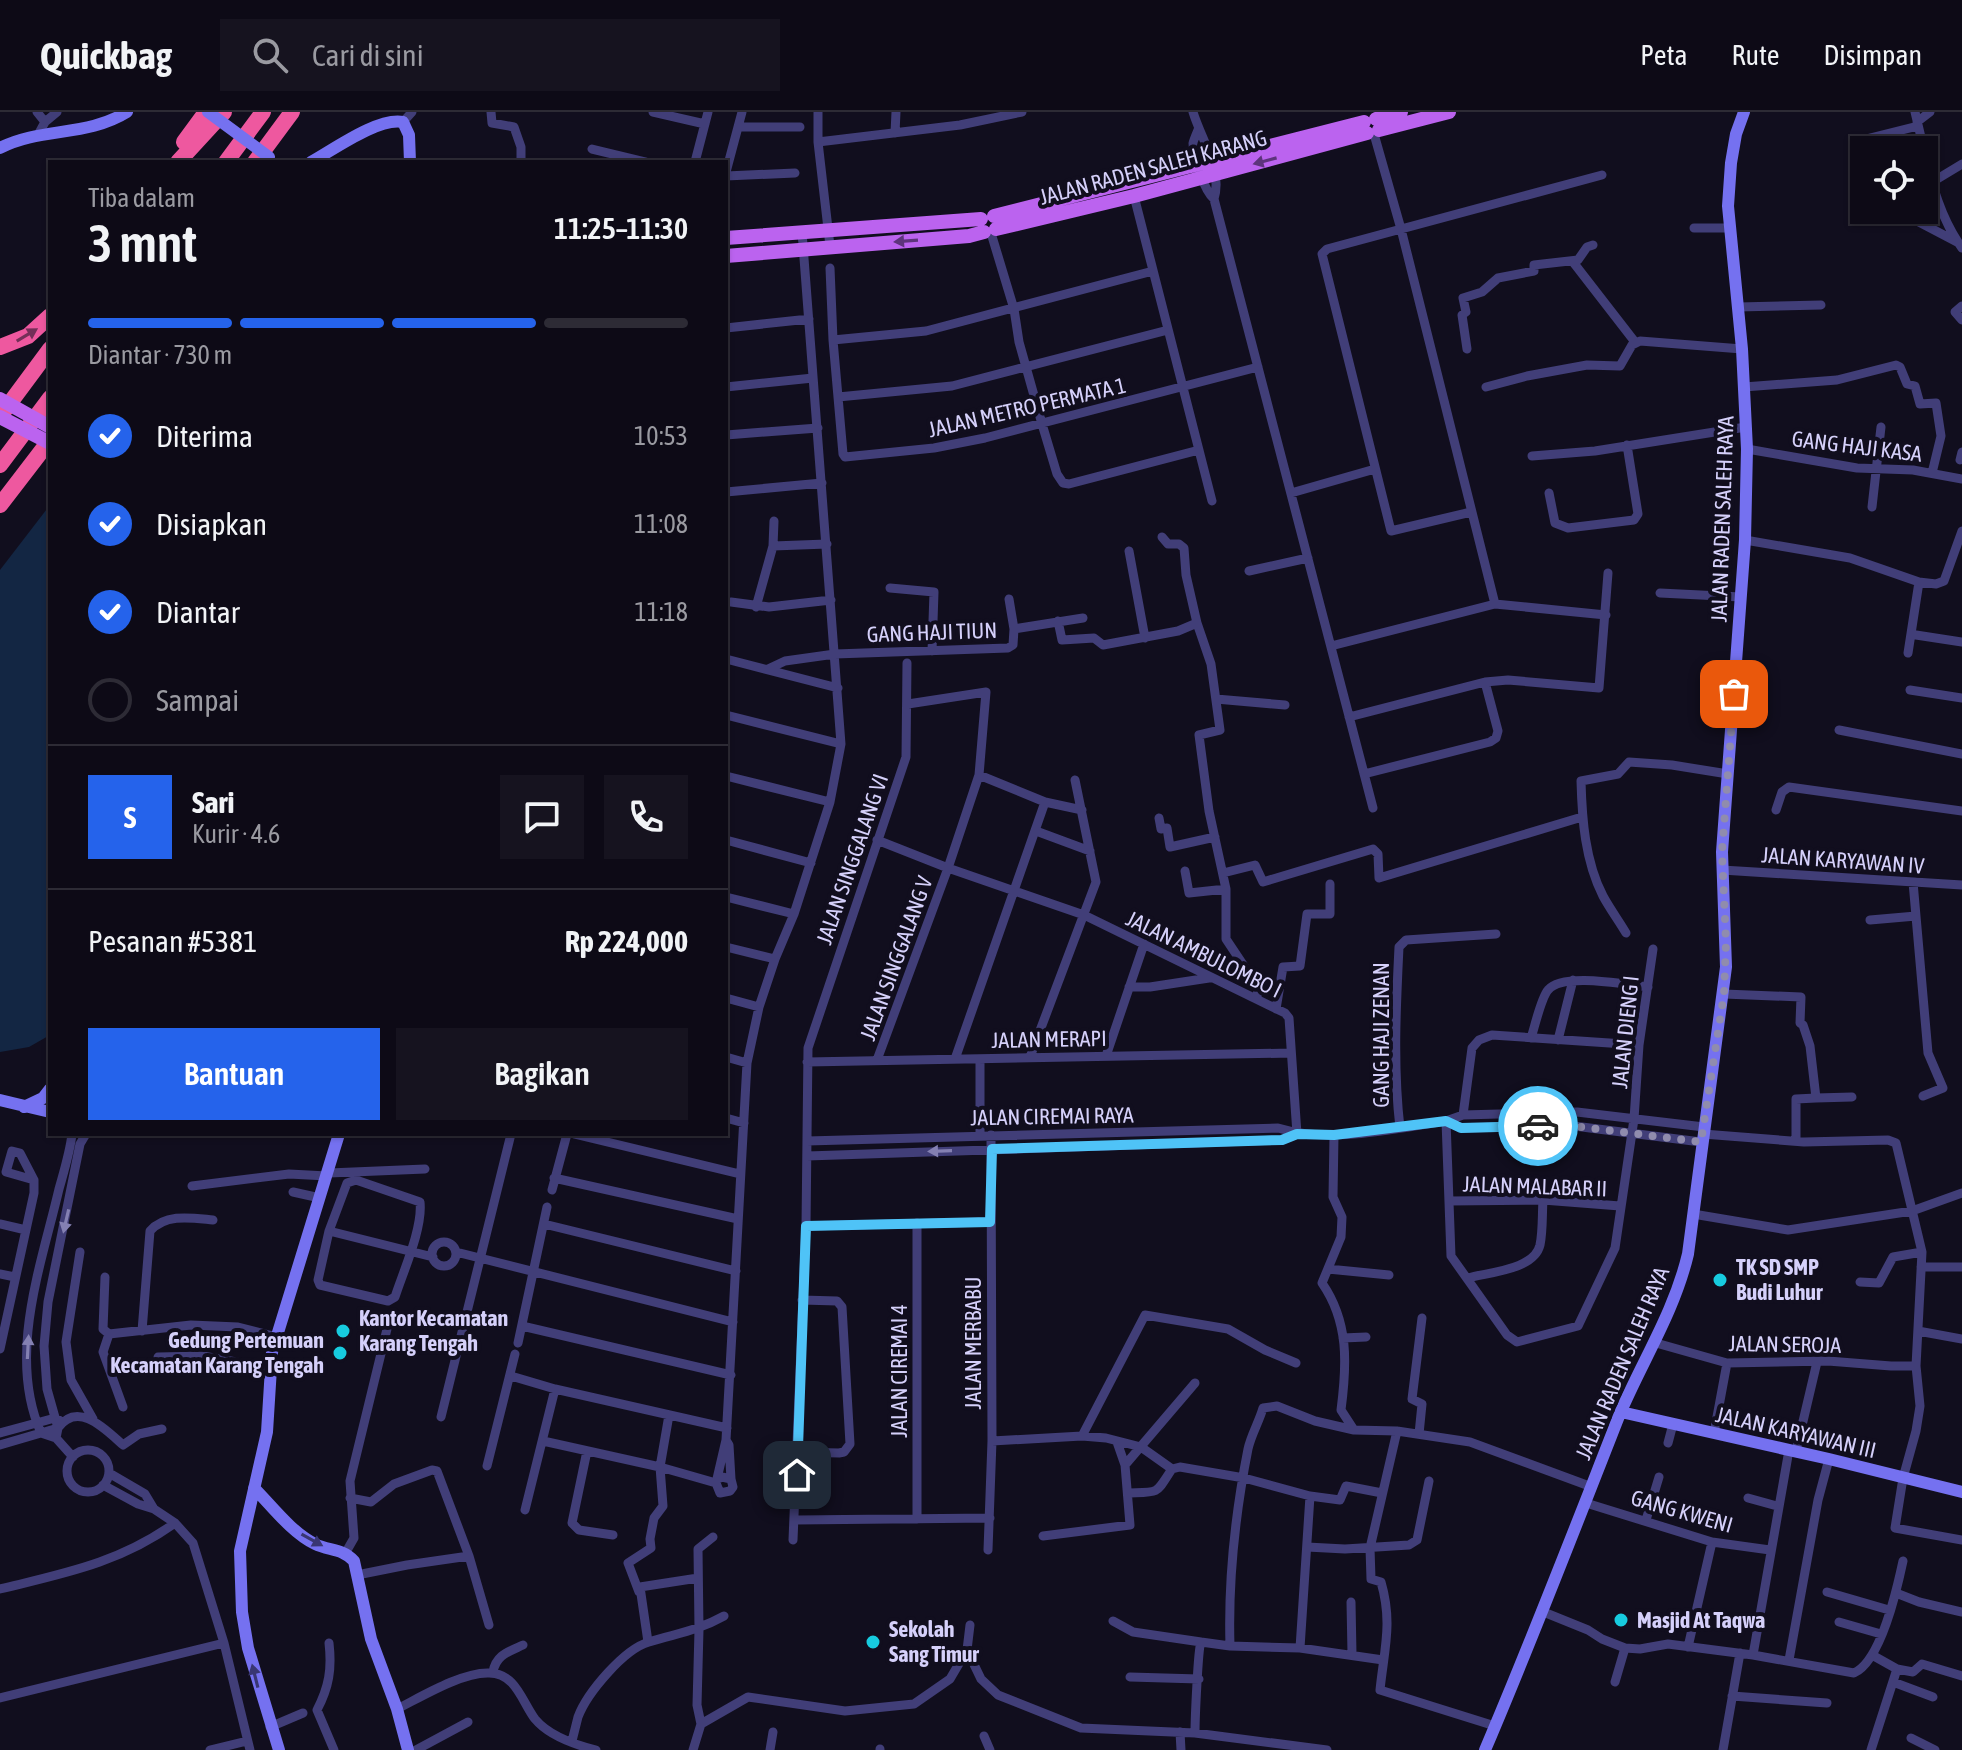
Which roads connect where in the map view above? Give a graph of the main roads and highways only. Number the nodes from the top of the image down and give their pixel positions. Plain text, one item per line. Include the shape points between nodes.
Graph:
1 (207, 112) edge
2 (225, 112) edge
3 (263, 112) edge
4 (292, 112) edge
5 (1401, 112) edge
6 (1449, 112) edge
7 (1371, 124) edge
8 (170, 160) edge
9 (180, 160) edge
10 (190, 160) edge
11 (227, 160) edge
12 (267, 160) edge
13 (1206, 169) junction
14 (989, 226) junction
15 (728, 238) edge
16 (728, 256) edge
17 (48, 318) edge
18 (0, 347) edge
19 (48, 352) edge
20 (0, 399) edge
21 (48, 401) edge
22 (0, 417) edge
23 (48, 426) edge
24 (48, 441) edge
25 (48, 445) edge
26 (48, 452) edge
27 (0, 465) edge
28 (0, 506) edge

1 - 8 highway
2 - 9 highway
2 - 10 highway
3 - 11 highway
4 - 12 highway
5 - 7 main road, JALAN RADEN SALEH KARANG
6 - 7 main road, JALAN RADEN SALEH KARANG
7 - 13 main road, JALAN RADEN SALEH KARANG
13 - 14 main road, JALAN RADEN SALEH KARANG
13 - 14 main road, JALAN RADEN SALEH KARANG via 1134,196
14 - 15 main road, JALAN RADEN SALEH KARANG
14 -> 16 main road, JALAN RADEN SALEH KARANG via 969,236
18 -> 17 highway via 28,336
19 - 22 highway
20 - 23 main road, bridge
21 - 27 highway
22 - 24 main road, bridge
25 - 28 highway
26 - 28 highway

